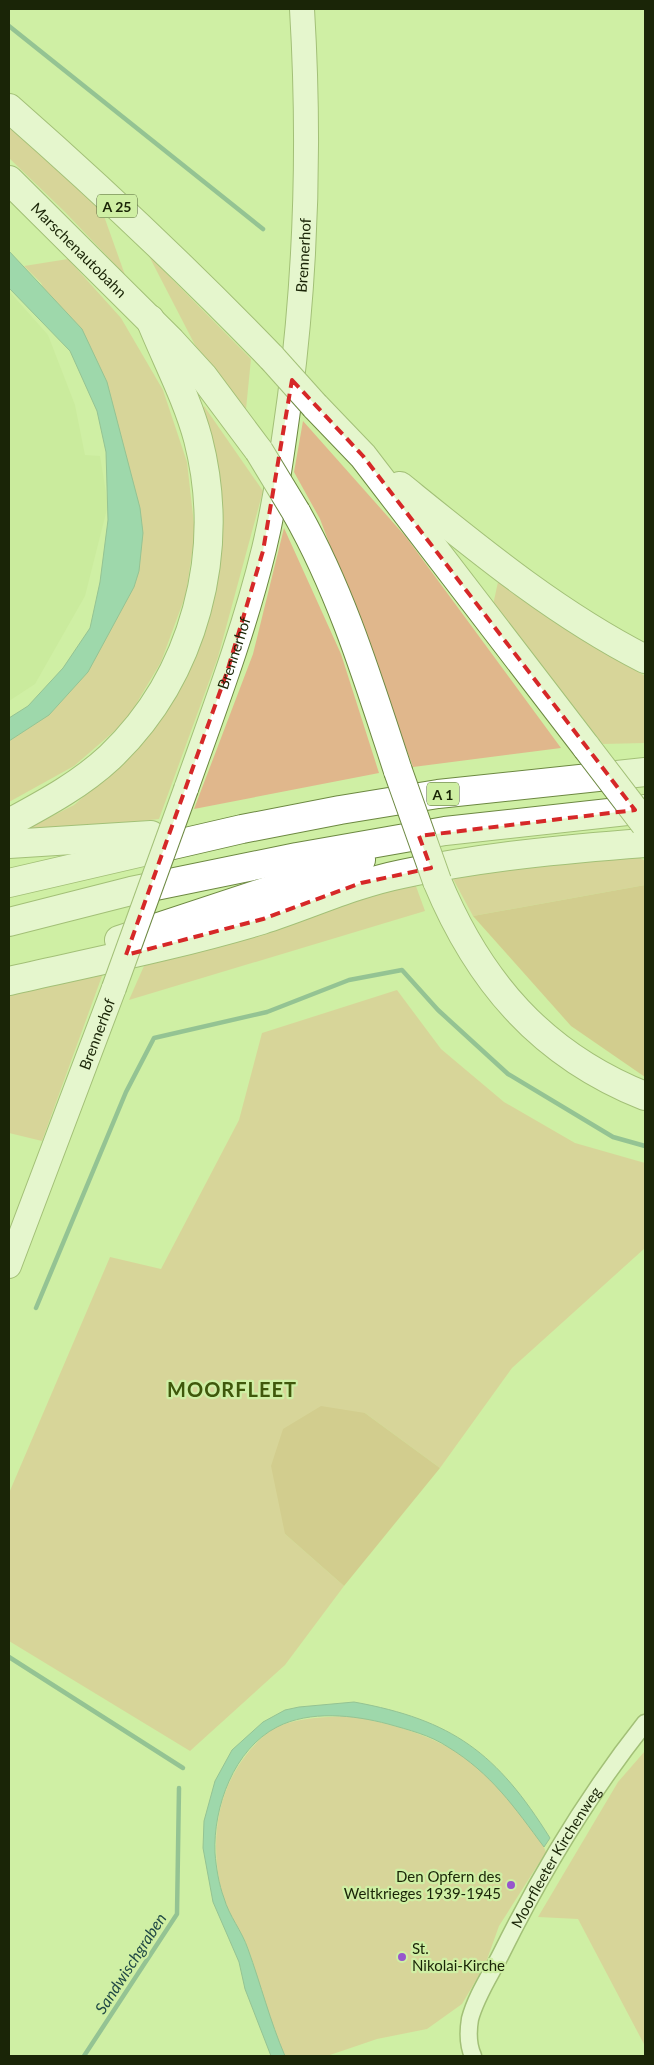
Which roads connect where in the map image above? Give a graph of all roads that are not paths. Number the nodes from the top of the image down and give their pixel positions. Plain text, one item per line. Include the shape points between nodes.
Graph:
1 (302, 9) edge
2 (9, 108) edge
3 (9, 180) edge
4 (150, 319) junction
5 (364, 456) junction
6 (645, 659) edge
7 (645, 772) edge
8 (645, 810) edge
9 (9, 824) edge
10 (645, 824) edge
11 (242, 828) junction
12 (445, 831) junction
13 (645, 843) edge
14 (9, 844) edge
15 (9, 883) edge
16 (9, 922) edge
17 (9, 976) edge
18 (9, 981) edge
19 (645, 1096) edge
20 (9, 1266) edge
21 (645, 1723) edge
22 (473, 2056) edge

1 - 20 street, Brennerhof, bridge via 308,137 298,328 284,439 263,551 227,672 186,789
2 - 5 highway, A 25, bridge via 223,308
3 - 4 highway, Marschenautobahn
4 - 9 highway via 186,404 198,439 205,475 209,515 208,559 200,601 176,666 154,703 110,756 64,793
4 - 19 highway, Marschenautobahn, bridge via 203,376 258,451 296,512 323,564 342,609 437,881 467,946 497,990 560,1049 587,1068
5 - 6 highway via 526,586 613,643
5 - 10 highway, bridge
7 - 11 highway, A 1 via 438,794
8 - 12 highway
11 - 14 highway
11 - 15 highway, A 1
12 - 16 highway via 186,879
12 - 17 highway
13 - 18 highway via 450,865 401,874 362,883 264,919 204,936
21 - 22 street, Moorfleeter Kirchenweg via 608,1770 554,1852 524,1907 474,2007 469,2029

